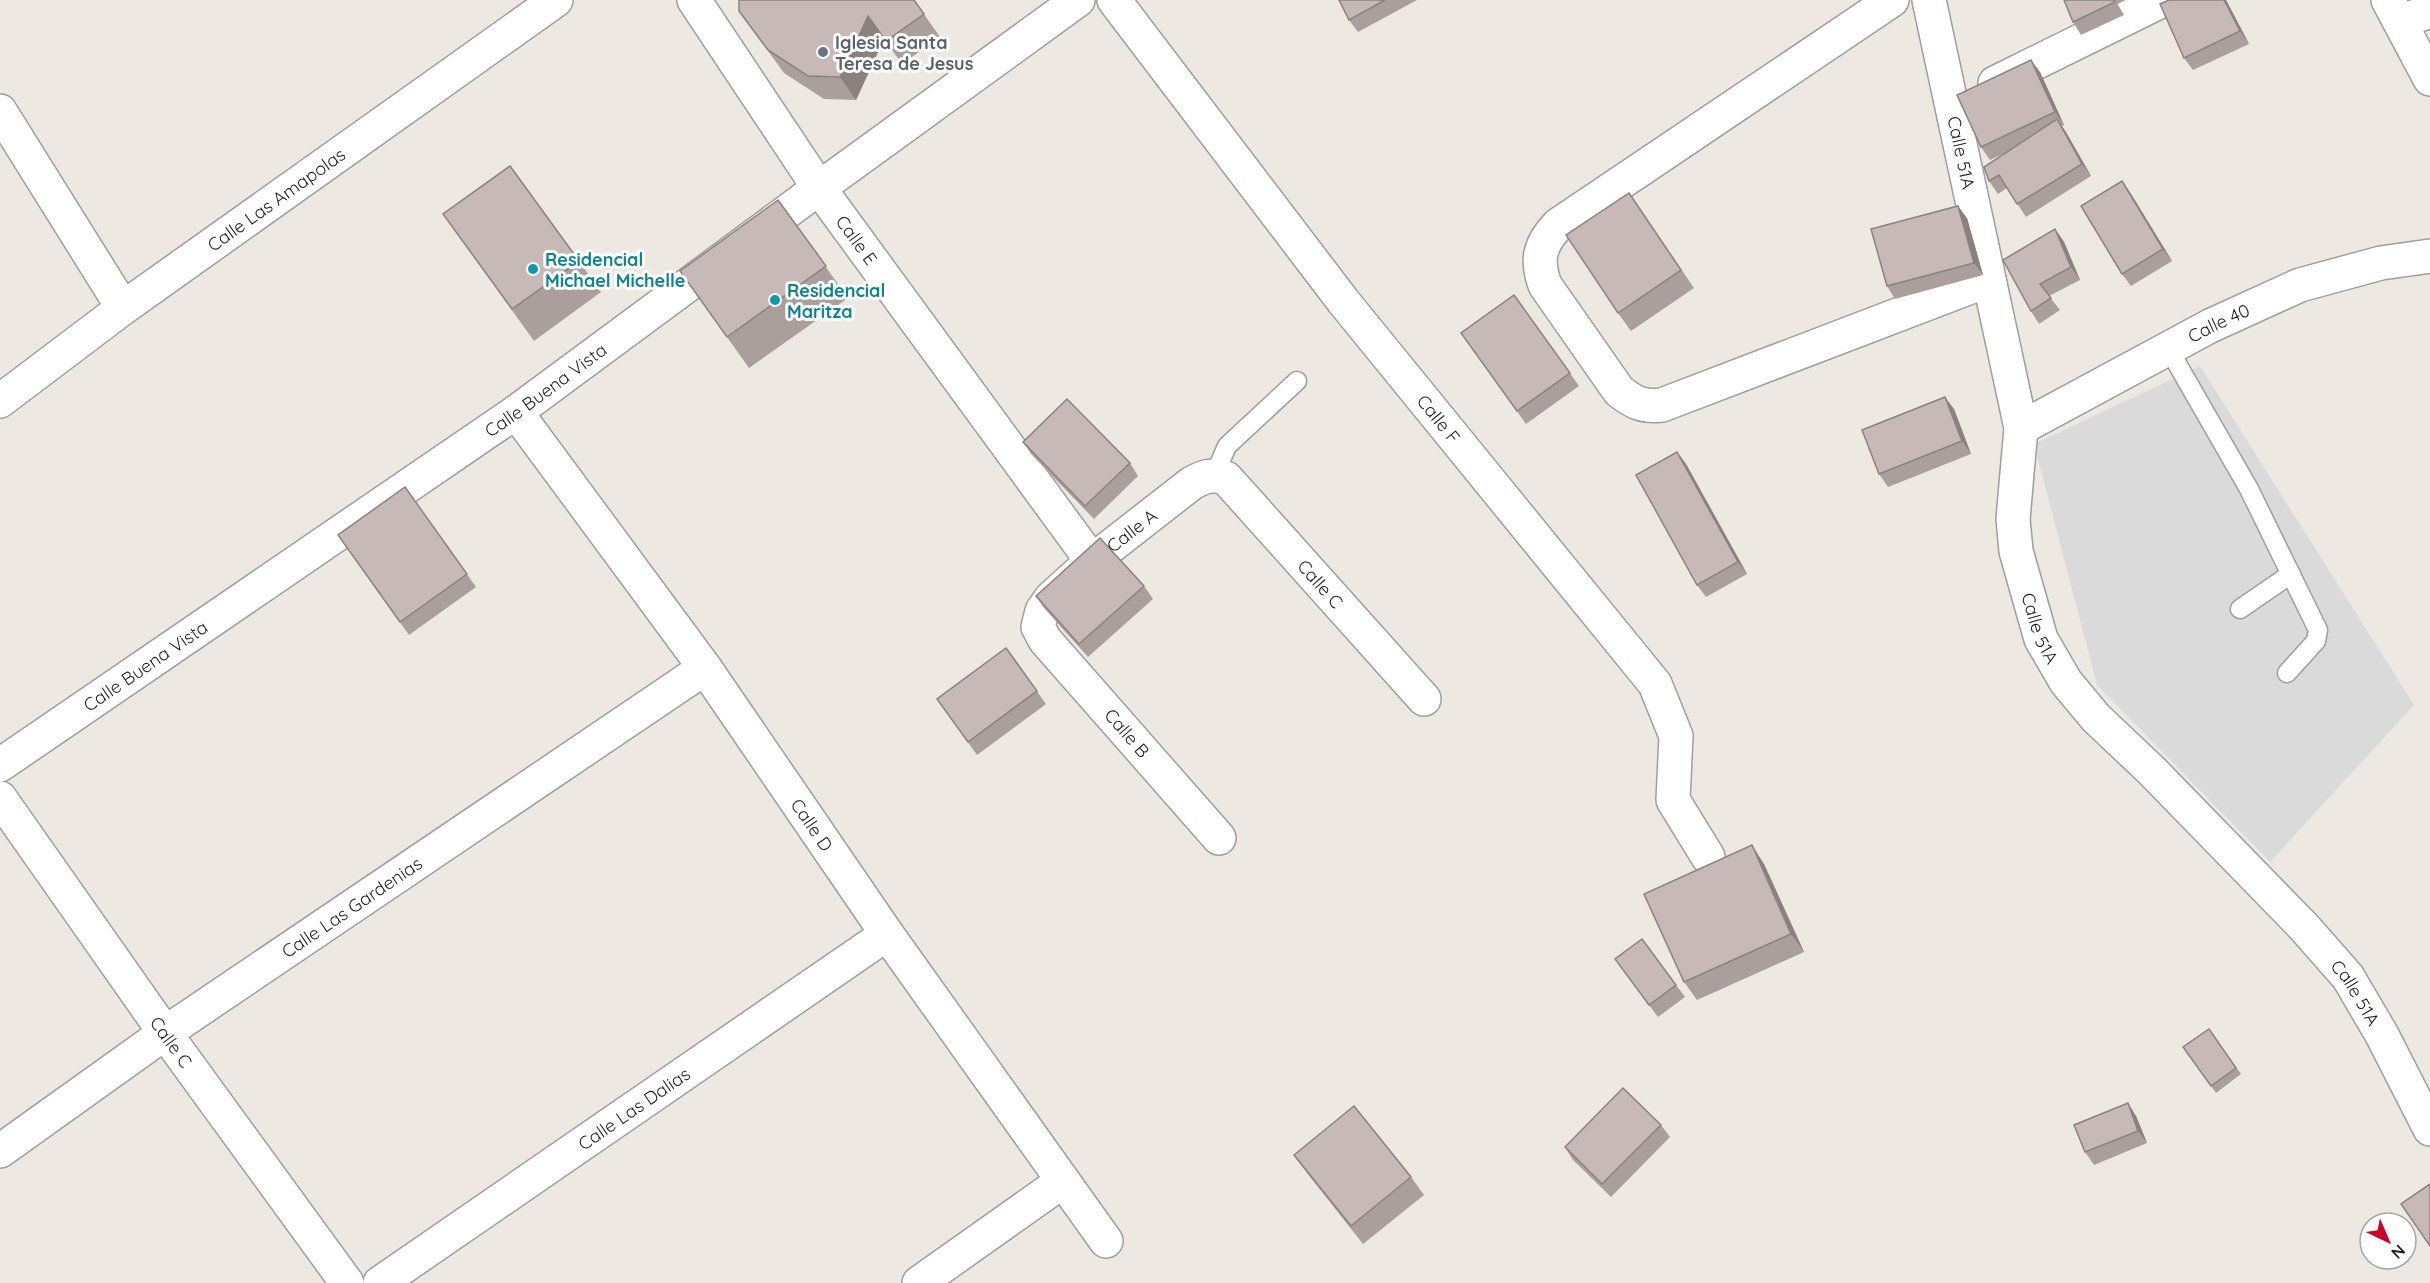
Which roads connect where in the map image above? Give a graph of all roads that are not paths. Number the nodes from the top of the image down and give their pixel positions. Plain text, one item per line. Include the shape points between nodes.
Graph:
1 (556, 0) edge
2 (694, 0) edge
3 (1078, 0) edge
4 (1114, 0) edge
5 (1892, 0) edge
6 (1929, 0) edge
7 (2163, 0) edge
8 (2406, 11) edge
9 (2430, 79) edge
10 (1952, 104) junction
11 (0, 111) edge
12 (819, 188) junction
13 (2430, 256) edge
14 (1989, 280) junction
15 (123, 308) junction
16 (2168, 348) junction
17 (1297, 381) dead end
18 (0, 401) edge
19 (516, 412) junction
20 (2021, 428) junction
21 (1215, 474) junction
22 (1092, 561) junction
23 (2291, 574) junction
24 (2240, 609) dead end
25 (1038, 627) joint
26 (705, 668) junction
27 (2287, 673) dead end
28 (1424, 699) dead end
29 (0, 765) edge
30 (0, 798) edge
31 (1219, 838) dead end
32 (1708, 857) dead end
33 (887, 934) junction
34 (165, 1033) junction
35 (2430, 1129) edge
36 (0, 1151) edge
37 (1063, 1181) junction
38 (1106, 1241) dead end
39 (347, 1283) edge
40 (380, 1283) edge
41 (919, 1283) edge

1 - 15 street, Calle Las Amapolas
2 - 12 street, Calle E
3 - 12 street, Calle Buena Vista
4 - 32 street, Calle F via 1343,301 1655,684 1676,736 1673,800
5 - 14 street via 1558,225 1547,237 1541,253 1545,285 1619,391 1632,402 1647,407 1662,405
6 - 10 street, Calle 51A
7 - 10 street
8 - 9 street
10 - 14 street, Calle 51A
11 - 15 street
12 - 19 street, Calle Buena Vista
12 - 22 street, Calle E
13 - 16 street, Calle 40 via 2381,263 2301,285
14 - 20 street, Calle 51A
15 - 18 street, Calle Las Amapolas
16 - 20 street, Calle 40
16 - 23 lane via 2217,431
17 - 21 lane via 1227,446
19 - 26 street, Calle D
19 - 29 street, Calle Buena Vista
20 - 35 street, Calle 51A via 2013,519 2016,551 2041,639 2066,682 2096,718 2168,786 2348,977
21 - 22 street, Calle A via 1191,483
21 - 28 street, Calle C via 1236,487
22 - 25 street, Calle A via 1051,598
23 - 24 lane
23 - 27 lane via 2318,630 2316,641
25 - 31 street, Calle B via 1045,640
26 - 33 street, Calle D
26 - 34 street, Calle Las Gardenias
30 - 34 street, Calle C
33 - 37 street, Calle D
33 - 40 street, Calle Las Dalias
34 - 36 street, Calle Las Gardenias
34 - 39 street, Calle C
37 - 38 street, Calle D
37 - 41 street

